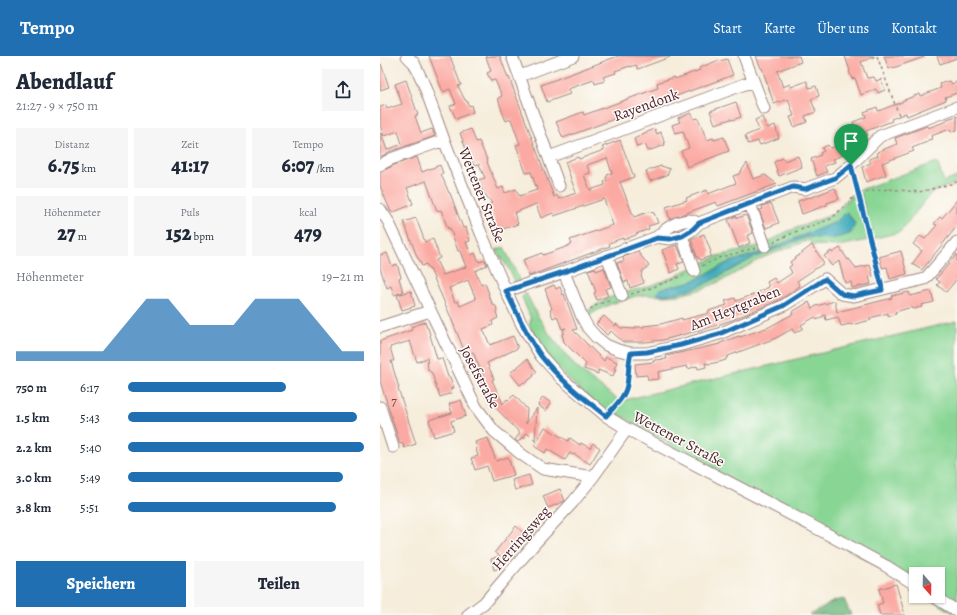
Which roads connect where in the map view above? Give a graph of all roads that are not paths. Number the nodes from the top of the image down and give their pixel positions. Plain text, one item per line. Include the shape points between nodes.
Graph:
1 (407, 56) edge
2 (512, 56) edge
3 (573, 56) edge
4 (744, 56) edge
5 (520, 76) junction
6 (753, 81) junction
7 (957, 107) edge
8 (764, 109) dead end
9 (444, 140) junction
10 (549, 157) junction
11 (380, 165) edge
12 (559, 186) dead end
13 (750, 204) junction
14 (381, 211) edge
15 (699, 223) junction
16 (682, 236) junction
17 (657, 238) junction
18 (957, 242) edge
19 (765, 246) dead end
20 (607, 256) junction
21 (694, 270) dead end
22 (564, 272) junction
23 (506, 291) junction
24 (622, 296) dead end
25 (430, 311) junction
26 (380, 327) edge
27 (381, 413) edge
28 (627, 429) junction
29 (393, 448) dead end
30 (593, 477) junction
31 (909, 581) edge
32 (944, 603) edge
33 (957, 611) edge
34 (468, 615) edge

1 - 9 street, Wettener Straße via 414,63 423,82
2 - 5 street
3 - 5 street
4 - 6 street
5 - 10 street
6 - 8 street
6 - 10 street, Rayendonk
7 - 13 street via 880,136 835,178 805,189 793,187
9 - 11 street
9 - 23 street, Wettener Straße
10 - 12 street
13 - 15 street
13 - 19 street
14 - 25 street, Josefstraße
15 - 16 street
15 - 17 street via 690,220 674,225
16 - 17 street via 670,239
16 - 21 street
17 - 20 street
18 - 22 street, Am Heytgraben via 925,279 854,296 842,294 825,279 783,306 719,334 647,352 631,353 618,350 596,337 582,317
20 - 22 street
20 - 24 street
22 - 23 street
23 - 28 street, Wettener Straße via 522,325 542,356 561,378 606,416
25 - 26 street
25 - 30 street, Josefstraße via 476,407 494,431 543,469
27 - 29 street
28 - 30 street
28 - 31 street, Wettener Straße
30 - 34 street, Herringsweg via 484,603
32 - 33 street

